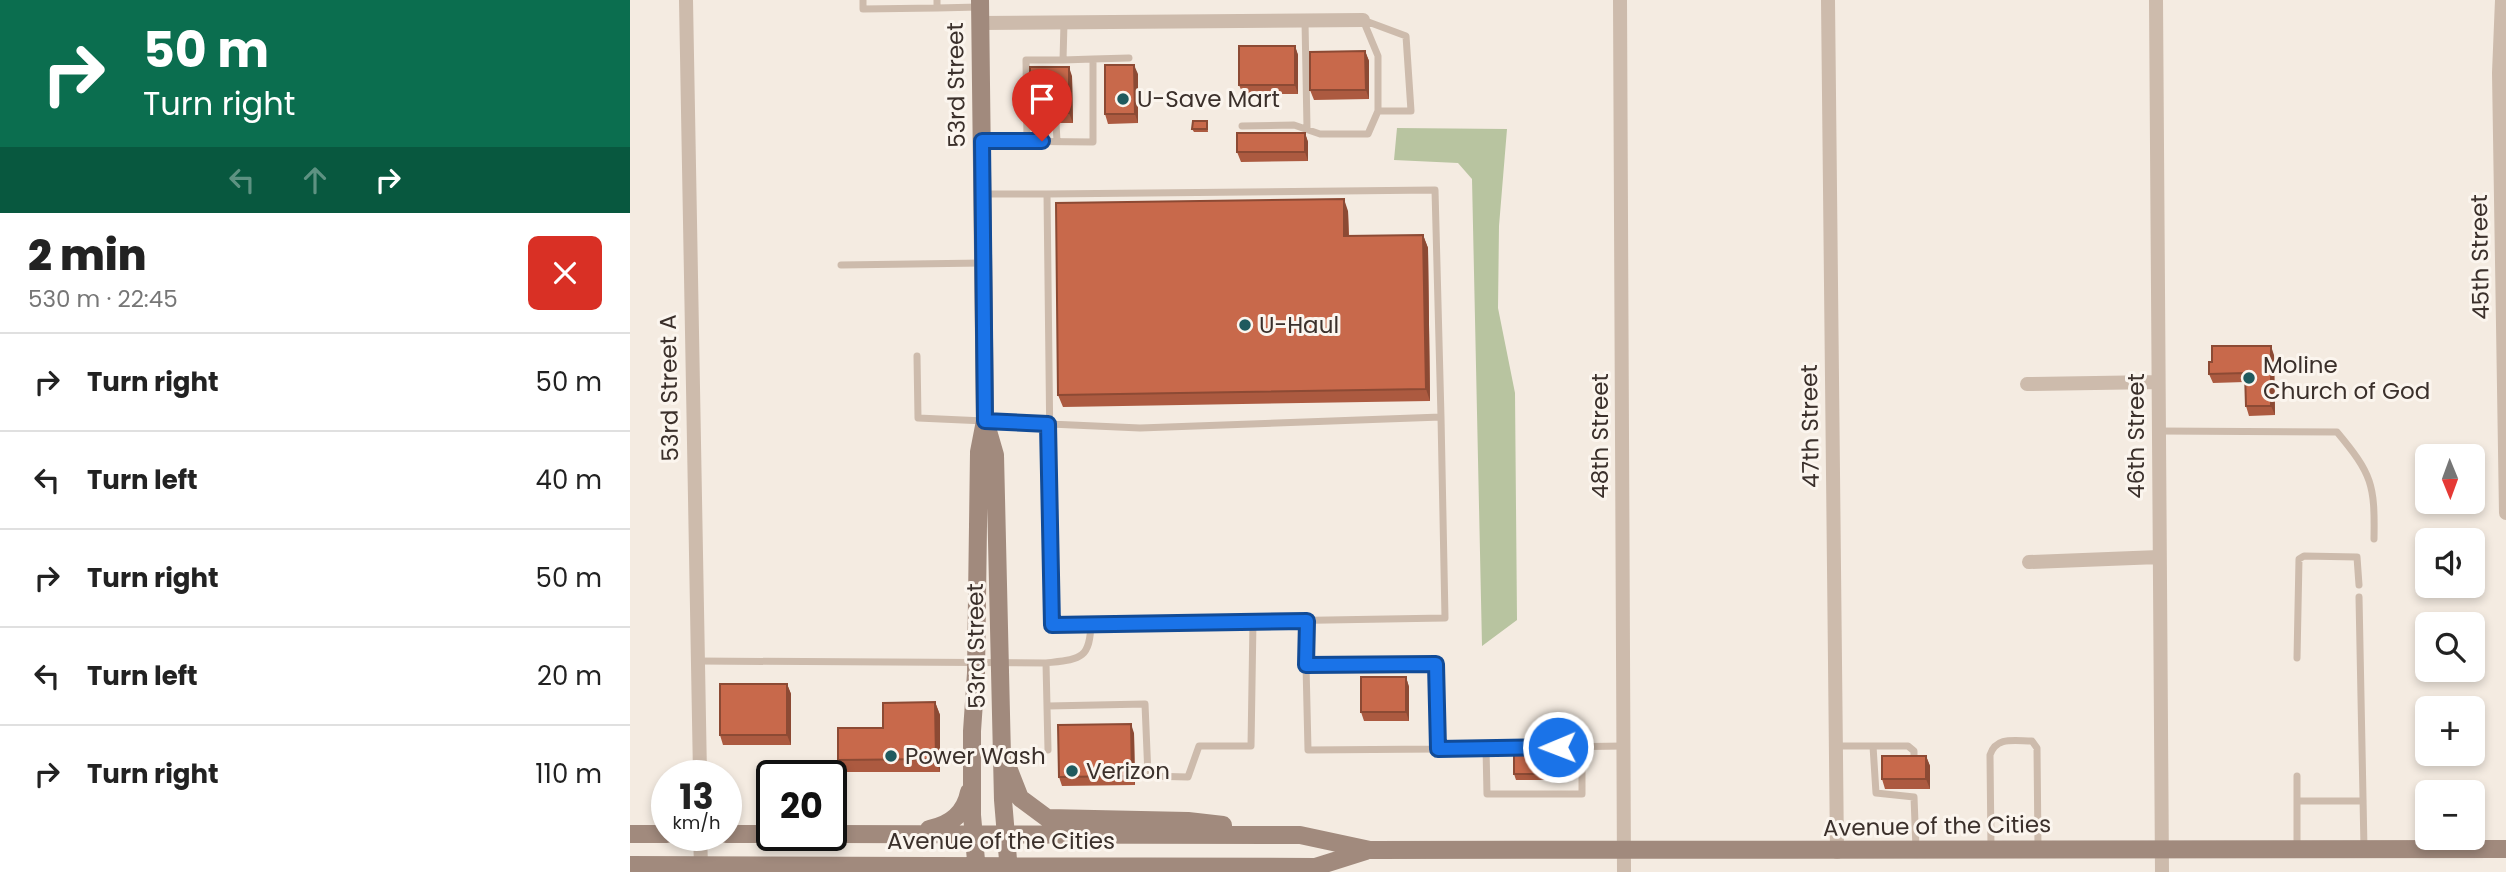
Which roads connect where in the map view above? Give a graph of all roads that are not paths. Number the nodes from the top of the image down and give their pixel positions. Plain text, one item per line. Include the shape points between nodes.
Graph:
1 (686, 0) edge
2 (1620, 0) edge
3 (1828, 0) edge
4 (2156, 0) edge
5 (2502, 0) edge
6 (863, 4) edge
7 (937, 4) edge
8 (980, 10) edge
9 (1305, 20) junction
10 (1363, 20) junction
11 (1064, 22) junction
12 (1129, 58) dead end
13 (1093, 59) junction
14 (1058, 63) junction
15 (1378, 111) junction
16 (1056, 123) edge
17 (1242, 126) dead end
18 (1307, 128) junction
19 (982, 141) junction
20 (1027, 141) junction
21 (1057, 141) junction
22 (982, 194) junction
23 (1047, 194) junction
24 (984, 263) junction
25 (841, 265) dead end
26 (917, 356) dead end
27 (2158, 382) junction
28 (2027, 384) dead end
29 (1441, 417) junction
30 (985, 421) junction
31 (1048, 424) junction
32 (2159, 431) junction
33 (2506, 513) edge
34 (2374, 539) dead end
35 (2159, 557) junction
36 (2029, 562) dead end
37 (2359, 585) dead end
38 (2359, 597) dead end
39 (1253, 621) junction
40 (1307, 621) junction
41 (1091, 623) junction
42 (2297, 659) dead end
43 (698, 661) junction
44 (976, 662) junction
45 (1002, 663) junction
46 (1046, 663) junction
47 (1306, 665) junction
48 (1048, 706) junction
49 (1003, 741) junction
50 (1624, 746) junction
51 (1837, 746) junction
52 (1873, 746) junction
53 (1582, 747) junction
54 (1486, 748) junction
55 (1438, 749) junction
56 (1048, 750) dead end
57 (699, 760) edge
58 (972, 764) junction
59 (1914, 766) edge
60 (2297, 776) dead end
61 (2363, 801) junction
62 (2297, 802) junction
63 (630, 834) edge
64 (651, 834) edge
65 (847, 834) edge
66 (905, 834) junction
67 (974, 834) junction
68 (1006, 834) junction
69 (1300, 835) junction
70 (2038, 848) junction
71 (2163, 848) junction
72 (2297, 848) junction
73 (1991, 849) junction
74 (2364, 849) junction
75 (2506, 849) edge
76 (1370, 850) junction
77 (1916, 850) junction
78 (701, 851) edge
79 (1623, 852) junction
80 (1838, 852) junction
81 (701, 864) junction
82 (729, 864) junction
83 (630, 865) edge
84 (1086, 866) junction
85 (977, 869) edge
86 (1008, 869) edge
87 (768, 872) edge
88 (1056, 872) edge
89 (1624, 872) edge
90 (2162, 872) edge

1 - 43 street, 53rd Street A
2 - 50 street, 48th Street
3 - 51 street, 47th Street
4 - 27 street, 46th Street
5 - 33 street, 45th Street via 2499,74
6 - 7 lane
7 - 8 lane
8 - 11 street
8 - 19 main road, 53rd Street
9 - 10 street
9 - 11 street
9 - 18 lane
10 - 15 lane via 1377,57
10 - 15 lane via 1406,36 1411,111
11 - 14 lane
12 - 13 lane
13 - 14 lane
13 - 21 lane via 1093,142
14 - 20 lane via 1026,61
15 - 18 lane via 1368,134 1320,134
16 - 21 lane
17 - 18 lane
19 - 20 lane
19 - 22 main road, 53rd Street
20 - 21 lane
22 - 23 lane
22 - 24 main road, 53rd Street
23 - 29 lane via 1435,190
23 - 31 lane
24 - 25 lane
24 - 30 main road, 53rd Street
26 - 30 lane via 918,418
27 - 28 street
27 - 32 street, 46th Street
29 - 31 lane via 1140,428
29 - 40 lane via 1445,618
30 - 31 lane
30 - 44 main road, 53rd Street via 979,452
30 - 45 main road, 53rd Street via 995,455
31 - 41 lane via 1052,625
32 - 34 lane via 2337,432 2372,482
32 - 35 street, 46th Street
35 - 36 street
35 - 71 street, 46th Street
37 - 42 lane via 2357,557 2299,559
38 - 61 lane
39 - 40 lane
39 - 41 lane
39 - 48 lane via 1251,746 1199,746 1188,777 1148,776 1145,704
40 - 47 lane
41 - 46 lane via 1088,649 1079,659
43 - 44 lane
43 - 57 street, 53rd Street A
44 - 45 lane
44 - 58 main road, 53rd Street
45 - 46 lane
45 - 49 main road, 53rd Street
46 - 48 lane
47 - 55 lane via 1436,664
47 - 55 lane via 1308,750
48 - 56 lane
49 - 68 main road, 53rd Street
49 - 69 main road via 1020,798 1048,818 1188,821
50 - 53 lane
50 - 79 street, 48th Street
51 - 52 lane
51 - 80 street, 47th Street
52 - 59 lane via 1912,748
52 - 77 lane via 1876,793 1914,793
53 - 54 lane
53 - 54 lane via 1582,794 1487,794
54 - 55 lane
58 - 66 main road via 961,812 941,827
58 - 67 main road, 53rd Street
60 - 62 lane
61 - 62 lane
61 - 74 lane
62 - 72 lane
63 - 64 main road
65 - 66 main road, Avenue of the Cities
66 - 67 main road, Avenue of the Cities
67 - 68 main road, Avenue of the Cities
67 - 85 main road, 53rd Street
68 - 69 main road, Avenue of the Cities
68 - 86 main road, 53rd Street
69 - 76 main road, Avenue of the Cities
70 - 71 main road, Avenue of the Cities
70 - 73 main road, Avenue of the Cities
70 - 73 lane via 2037,748 2032,741 2000,741 1990,755
71 - 72 main road, Avenue of the Cities
71 - 90 street, 46th Street
72 - 74 main road, Avenue of the Cities
73 - 77 main road, Avenue of the Cities
74 - 75 main road, Avenue of the Cities
76 - 79 main road, Avenue of the Cities
76 - 84 main road, Avenue of the Cities via 1315,867
77 - 80 main road, Avenue of the Cities
78 - 81 street
79 - 80 main road, Avenue of the Cities
79 - 89 street, 48th Street
81 - 82 main road, Avenue of the Cities
81 - 83 main road, Avenue of the Cities
82 - 85 main road, Avenue of the Cities
82 - 87 main road
84 - 86 main road, Avenue of the Cities
84 - 88 main road
85 - 86 main road, Avenue of the Cities

